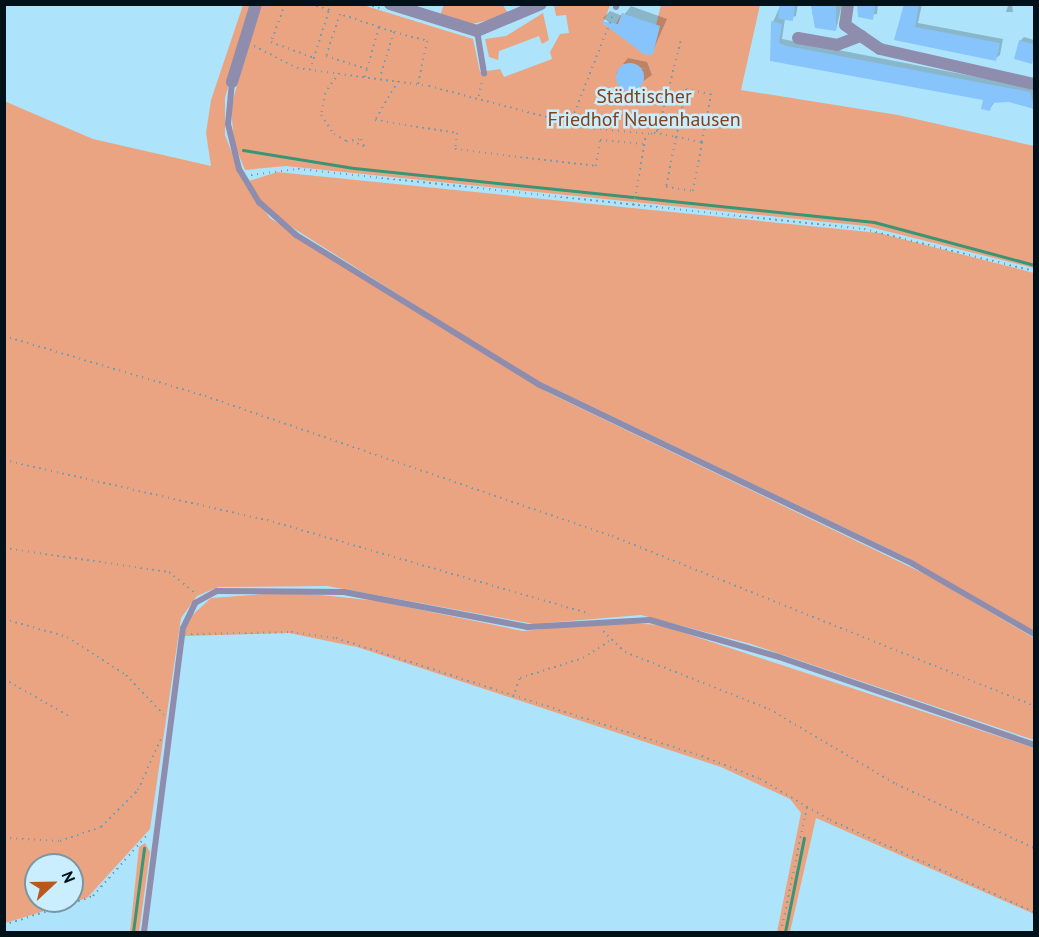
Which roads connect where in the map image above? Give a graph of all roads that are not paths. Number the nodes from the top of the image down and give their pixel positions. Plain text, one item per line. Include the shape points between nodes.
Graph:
1 (256, 4) edge
2 (390, 4) edge
3 (541, 4) edge
4 (848, 4) edge
5 (477, 31) junction
6 (861, 36) junction
7 (798, 38) dead end
8 (484, 73) road end
9 (232, 82) joint
10 (1035, 84) edge
11 (1035, 634) edge
12 (1035, 745) edge
13 (144, 933) edge

1 - 9 street
2 - 5 street
3 - 5 street
4 - 6 street via 845,25
5 - 8 lane
6 - 7 street via 837,45
6 - 10 street via 880,49
9 - 11 lane via 228,124 243,177 266,210 296,235 535,382 913,564
12 - 13 lane via 703,634 650,620 601,618 528,627 399,600 309,589 228,589 200,599 182,635

